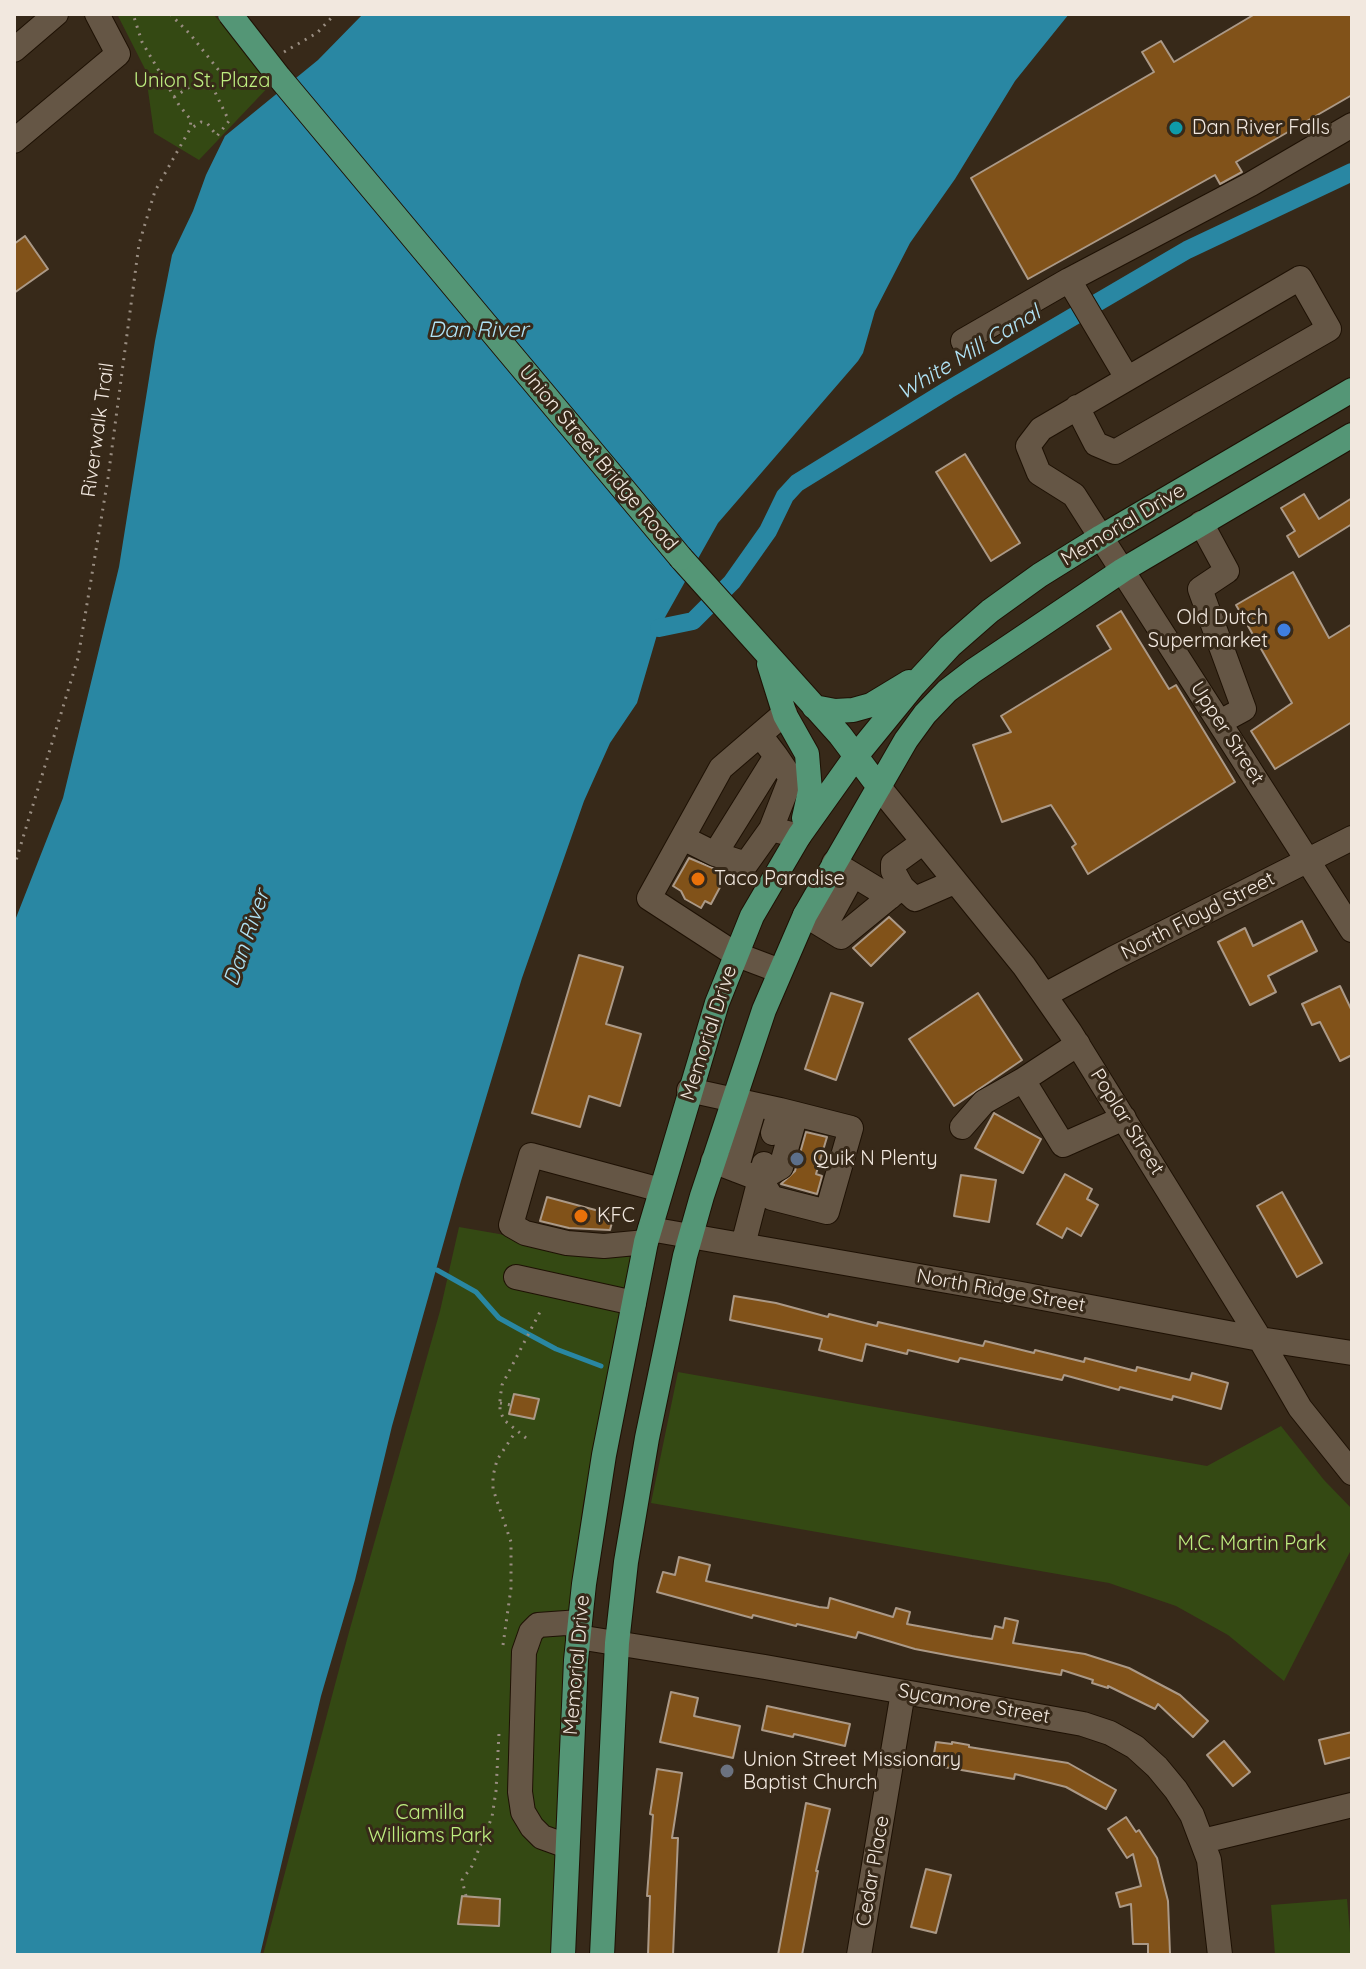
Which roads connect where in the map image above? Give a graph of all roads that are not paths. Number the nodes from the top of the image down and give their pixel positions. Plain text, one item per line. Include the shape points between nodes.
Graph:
1 (56, 14) edge
2 (97, 14) edge
3 (230, 14) edge
4 (14, 50) edge
5 (1352, 125) edge
6 (14, 141) edge
7 (1074, 288) junction
8 (963, 341) dead end
9 (1127, 378) junction
10 (1352, 390) edge
11 (1077, 407) junction
12 (1352, 435) edge
13 (1201, 523) junction
14 (1101, 537) junction
15 (1123, 570) junction
16 (1218, 638) junction
17 (763, 652) junction
18 (1180, 660) junction
19 (928, 670) junction
20 (814, 707) junction
21 (785, 713) junction
22 (1220, 722) junction
23 (760, 735) junction
24 (776, 756) junction
25 (856, 756) junction
26 (879, 787) junction
27 (771, 829) junction
28 (800, 834) junction
29 (683, 838) junction
30 (1352, 838) edge
31 (922, 843) junction
32 (715, 854) junction
33 (1309, 860) junction
34 (843, 869) junction
35 (954, 882) junction
36 (896, 892) junction
37 (815, 921) junction
38 (1352, 930) edge
39 (735, 954) junction
40 (780, 971) junction
41 (1045, 995) junction
42 (1078, 1044) junction
43 (1023, 1080) junction
44 (689, 1090) junction
45 (744, 1103) junction
46 (1124, 1118) junction
47 (779, 1127) junction
48 (962, 1127) dead end
49 (713, 1161) junction
50 (736, 1170) junction
51 (760, 1179) junction
52 (661, 1190) junction
53 (691, 1235) junction
54 (648, 1236) junction
55 (743, 1245) junction
56 (516, 1277) dead end
57 (634, 1303) junction
58 (1260, 1339) junction
59 (1352, 1353) edge
60 (1352, 1473) edge
61 (579, 1629) junction
62 (617, 1643) junction
63 (903, 1692) junction
64 (1352, 1805) edge
65 (1203, 1841) junction
66 (567, 1846) junction
67 (563, 1955) edge
68 (602, 1955) edge
69 (859, 1955) edge
70 (1220, 1955) edge

1 - 4 street
2 - 6 street via 118,54
3 - 17 main road, Union Street Bridge Road, bridge
5 - 7 street
7 - 8 street
7 - 9 street
9 - 11 street
9 - 11 street via 1300,278 1329,329 1115,452 1096,444
10 - 14 main road, Memorial Drive
11 - 14 street, Upper Street via 1041,429 1028,446 1039,473 1074,495
12 - 13 main road, Memorial Drive
13 - 15 main road, Memorial Drive
13 - 16 street via 1227,571 1200,589
14 - 15 street, Upper Street
14 - 19 main road, Memorial Drive via 990,611
15 - 18 street, Upper Street
15 - 26 main road, Memorial Drive via 947,691 906,740
16 - 18 street
16 - 22 street via 1244,709
17 - 20 main road, Union Street Bridge Road
17 - 21 main road
18 - 22 street, Upper Street
19 - 20 main road via 871,705 835,711
19 - 25 main road, Memorial Drive
20 - 25 main road, Union Street Bridge Road
21 - 23 street
21 - 28 main road via 807,754 810,774
22 - 33 street, Upper Street
23 - 24 street
23 - 29 street via 721,768
24 - 27 street via 791,778
24 - 32 street
25 - 26 main road, Union Street Bridge Road
25 - 28 main road, Memorial Drive
26 - 31 street, Poplar Street
26 - 34 main road, Memorial Drive
27 - 28 street
27 - 32 street via 746,864
28 - 39 main road, Memorial Drive
29 - 32 street
29 - 39 street via 649,898
30 - 33 street, North Floyd Street
31 - 35 street, Poplar Street
31 - 36 street via 893,864
33 - 38 street, Upper Street
33 - 41 street, North Floyd Street
34 - 36 street
34 - 37 main road, Memorial Drive
35 - 36 street via 915,899
35 - 41 street, Poplar Street
36 - 37 street via 841,937
37 - 40 main road, Memorial Drive
39 - 40 street
39 - 44 main road, Memorial Drive
40 - 45 main road, Memorial Drive
41 - 42 street, Poplar Street
42 - 43 street
42 - 46 street, Poplar Street
43 - 46 street via 1063,1145
43 - 48 street via 984,1102
44 - 45 street
44 - 52 main road, Memorial Drive
45 - 47 street
45 - 49 main road, Memorial Drive
45 - 50 street
46 - 58 street, Poplar Street
47 - 51 street
47 - 51 street via 781,1167
47 - 51 street via 851,1128 827,1212 772,1198
49 - 50 street
49 - 53 main road, Memorial Drive
50 - 51 street
51 - 55 street
52 - 54 main road, Memorial Drive
52 - 54 street, North Ridge Street via 531,1155 511,1225 567,1243 600,1246
53 - 54 street, North Ridge Street
53 - 55 street, North Ridge Street
53 - 62 main road, Memorial Drive via 647,1438
54 - 57 main road, Memorial Drive
55 - 58 street, North Ridge Street
56 - 57 street
57 - 61 main road, Memorial Drive via 599,1482
58 - 59 street, North Ridge Street
58 - 60 street, Poplar Street via 1300,1408
61 - 62 street, Sycamore Street
61 - 66 main road, Memorial Drive
61 - 66 street, Sycamore Street via 538,1625 524,1652 523,1812 542,1837
62 - 63 street, Sycamore Street
62 - 68 main road, Memorial Drive
63 - 65 street, Sycamore Street via 1110,1733 1157,1767 1192,1815
63 - 69 street, Cedar Place
64 - 65 street
65 - 70 street, Sycamore Street
66 - 67 main road, Memorial Drive

